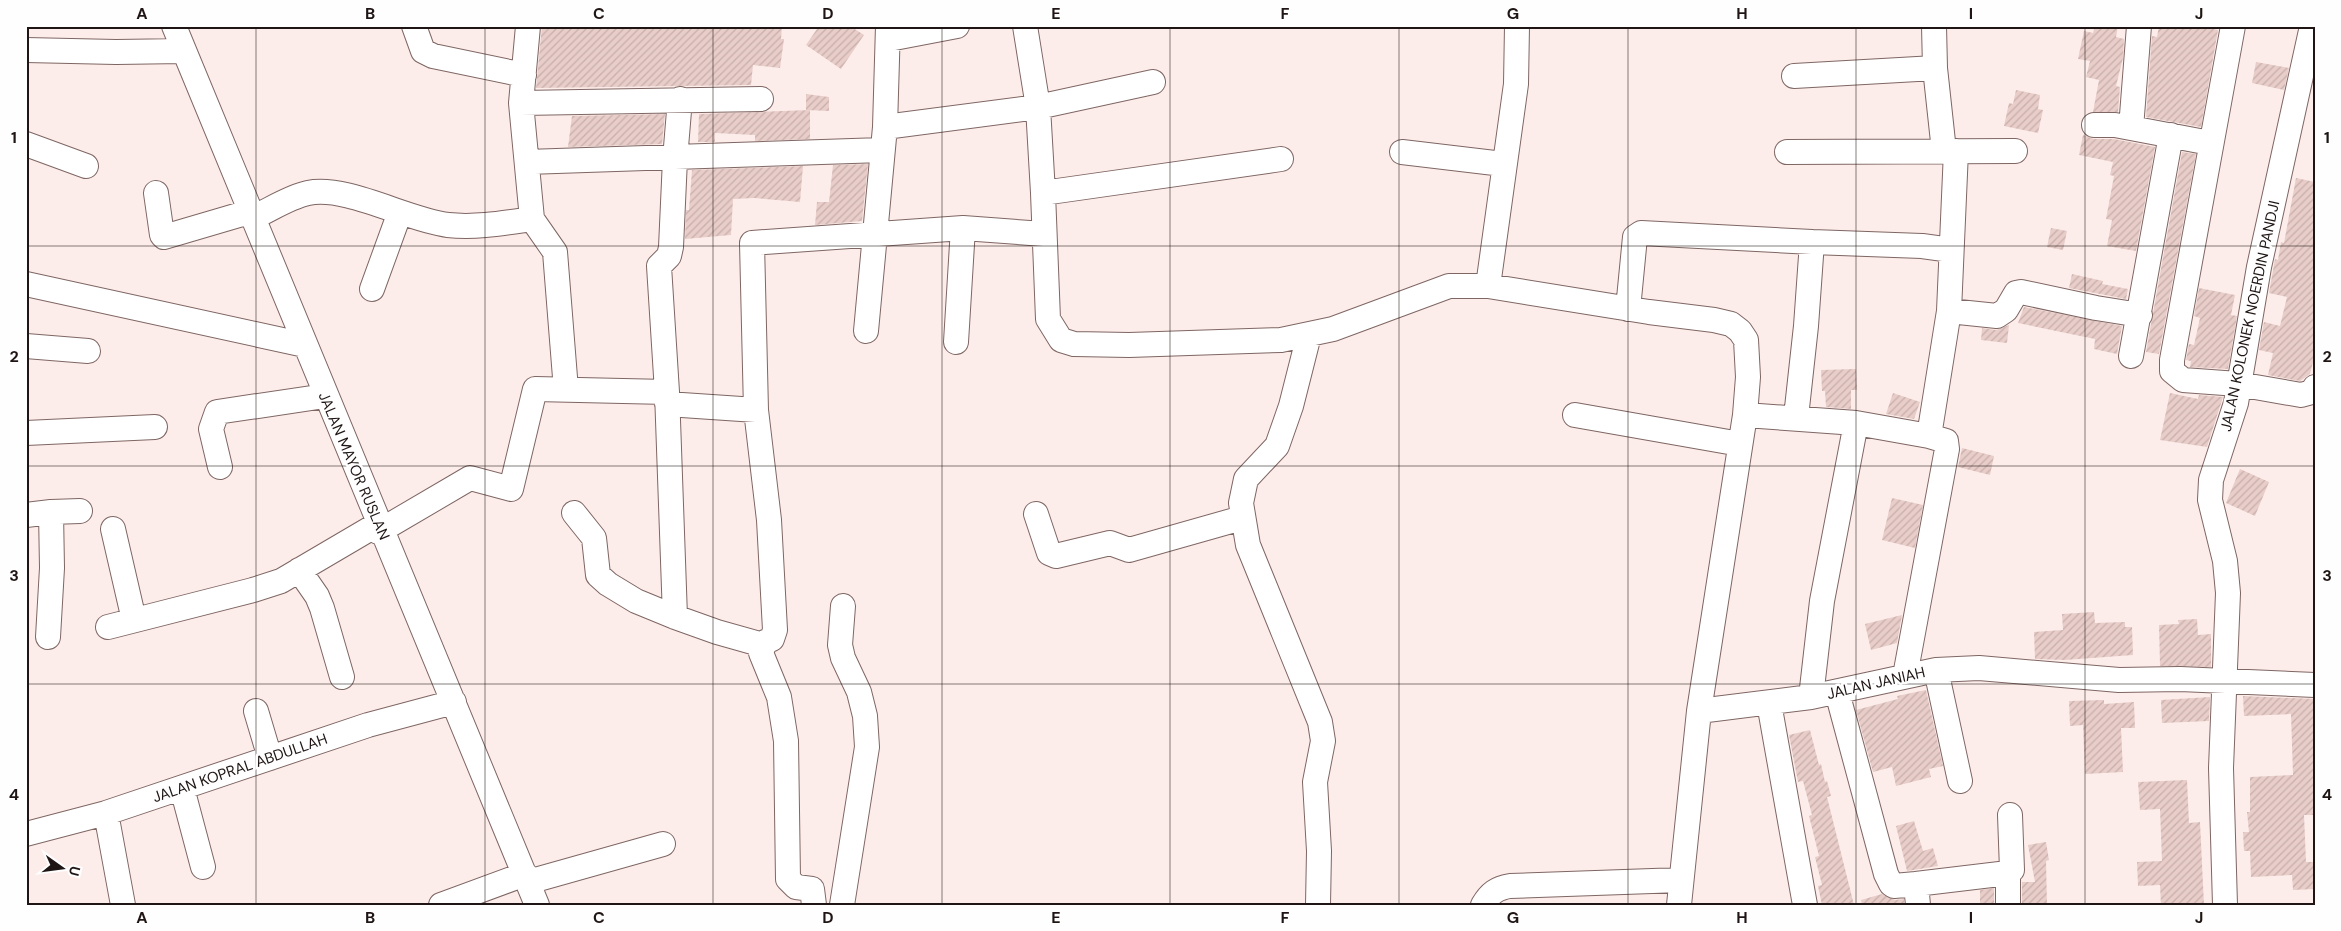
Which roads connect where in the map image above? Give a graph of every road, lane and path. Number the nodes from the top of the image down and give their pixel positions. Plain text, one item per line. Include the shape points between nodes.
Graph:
1 (174, 26) edge
2 (414, 26) edge
3 (528, 26) edge
4 (957, 26) edge
5 (1025, 26) edge
6 (1517, 26) edge
7 (1934, 26) edge
8 (2139, 26) edge
9 (2233, 26) edge
10 (888, 33) edge
11 (2312, 38) edge
12 (26, 50) edge
13 (183, 50) junction
14 (1935, 68) junction
15 (524, 76) junction
16 (1794, 76) dead end
17 (1153, 82) dead end
18 (680, 99) junction
19 (761, 99) dead end
20 (521, 103) junction
21 (1038, 107) junction
22 (2094, 125) dead end
23 (885, 127) junction
24 (2131, 128) junction
25 (2171, 136) junction
26 (2210, 143) junction
27 (26, 144) edge
28 (882, 150) junction
29 (1950, 151) junction
30 (2015, 151) dead end
31 (1402, 152) dead end
32 (1787, 152) dead end
33 (675, 159) junction
34 (1281, 159) dead end
35 (527, 162) junction
36 (1504, 164) junction
37 (86, 166) dead end
38 (156, 193) dead end
39 (1043, 193) junction
40 (400, 212) junction
41 (251, 215) junction
42 (532, 219) junction
43 (963, 228) junction
44 (876, 234) junction
45 (1044, 234) junction
46 (1812, 242) junction
47 (1951, 250) junction
48 (26, 284) edge
49 (1488, 286) junction
50 (372, 290) dead end
51 (1628, 309) junction
52 (1949, 311) junction
53 (2140, 314) junction
54 (866, 330) dead end
55 (1308, 335) junction
56 (956, 342) dead end
57 (304, 345) junction
58 (26, 346) edge
59 (88, 351) dead end
60 (2131, 356) dead end
61 (2238, 384) junction
62 (2315, 387) edge
63 (566, 390) junction
64 (325, 396) junction
65 (667, 398) junction
66 (756, 410) junction
67 (1745, 415) junction
68 (1575, 416) dead end
69 (1796, 417) junction
70 (1856, 423) junction
71 (155, 428) dead end
72 (26, 433) edge
73 (1929, 436) junction
74 (1740, 444) junction
75 (220, 467) dead end
76 (80, 511) dead end
77 (51, 512) junction
78 (574, 513) dead end
79 (1036, 514) dead end
80 (26, 516) edge
81 (1242, 518) junction
82 (378, 528) junction
83 (113, 530) dead end
84 (299, 570) junction
85 (843, 606) dead end
86 (674, 616) junction
87 (134, 620) junction
88 (108, 627) dead end
89 (48, 637) dead end
90 (763, 645) junction
91 (1936, 670) junction
92 (1905, 676) junction
93 (342, 677) dead end
94 (2224, 682) junction
95 (2315, 685) edge
96 (1838, 692) junction
97 (1811, 697) junction
98 (454, 702) junction
99 (1769, 704) junction
100 (1699, 710) junction
101 (256, 711) dead end
102 (270, 758) junction
103 (1960, 781) dead end
104 (182, 788) junction
105 (106, 813) junction
106 (2010, 815) dead end
107 (26, 834) edge
108 (663, 844) dead end
109 (204, 867) dead end
110 (2008, 873) junction
111 (526, 878) junction
112 (1681, 880) junction
113 (1917, 894) edge
114 (123, 905) edge
115 (441, 905) edge
116 (537, 905) edge
117 (814, 905) edge
118 (842, 905) edge
119 (1318, 905) edge
120 (1483, 905) edge
121 (1679, 905) edge
122 (1805, 905) edge
123 (2008, 905) edge
124 (2225, 905) edge

1 - 13 street, JALAN MAYOR RUSLAN
2 - 15 street via 423,51 433,56
3 - 15 street
4 - 10 street
5 - 21 street
6 - 36 street via 1516,84
7 - 14 street
8 - 24 street
9 - 26 street
10 - 23 street
11 - 61 street, JALAN KOLONEK NOERDIN PANDJI via 2259,268
12 - 13 street
13 - 41 street, JALAN MAYOR RUSLAN
14 - 16 street
14 - 29 street
15 - 20 street
17 - 21 street
18 - 19 street
18 - 20 street
18 - 33 street
20 - 35 street
21 - 23 street
21 - 39 street
22 - 24 street
23 - 28 street
24 - 25 street
25 - 26 street
25 - 53 street
26 - 61 street via 2172,372 2183,380
27 - 37 street
28 - 33 street
28 - 44 street
29 - 30 street
29 - 32 street
29 - 47 street
31 - 36 street
33 - 35 street
33 - 65 street via 671,247 669,256 659,266
34 - 39 street
35 - 42 street
36 - 49 street
38 - 41 street via 164,237
39 - 45 street
40 - 41 street via 323,192 308,193
40 - 42 street via 448,225 478,226
40 - 50 street
41 - 57 street, JALAN MAYOR RUSLAN
42 - 63 street via 555,252
43 - 44 street
43 - 45 street
43 - 56 street
44 - 54 street
44 - 66 street via 752,243
45 - 55 street via 1048,318 1061,340 1068,343 1281,340
46 - 47 street
46 - 51 street via 1641,233 1635,237 1632,248
46 - 69 street
47 - 52 street
48 - 57 street
49 - 51 street
49 - 55 street via 1449,286 1368,317
51 - 67 street via 1714,320 1731,324 1740,331 1746,340
52 - 53 street via 1997,316 2006,310 2016,292 2021,292
52 - 73 street
53 - 60 street
55 - 81 street via 1291,406 1277,446 1246,479 1241,503
57 - 64 street, JALAN MAYOR RUSLAN
58 - 59 street
61 - 62 street via 2301,395 2312,392
61 - 94 street, JALAN KOLONEK NOERDIN PANDJI via 2210,500 2228,592
63 - 65 street
63 - 82 street via 535,389 511,489 470,478
64 - 75 street via 217,412 211,429
64 - 82 street, JALAN MAYOR RUSLAN
65 - 66 street
65 - 86 street
66 - 90 street via 769,520 775,630 772,639
67 - 69 street
67 - 74 street
68 - 74 street
69 - 70 street
70 - 73 street
70 - 97 street via 1822,602
71 - 72 street
73 - 92 street via 1946,441 1947,449
74 - 100 street
76 - 77 street
77 - 80 street
77 - 89 street
78 - 86 street via 594,538 601,579 636,601
79 - 81 street via 1049,553 1056,556 1110,543 1129,550
81 - 119 street via 1248,545 1320,722 1323,742 1315,782
82 - 84 street
82 - 98 street, JALAN MAYOR RUSLAN
83 - 87 street
84 - 87 street via 281,581 254,590
84 - 93 street via 322,608
85 - 118 street via 840,645 860,692 867,747
86 - 90 street
87 - 88 street
90 - 117 street via 761,653 779,697 786,741 788,879 796,887 812,889
91 - 92 street, JALAN JANIAH
91 - 94 street, JALAN JANIAH via 1979,668 2119,680
91 - 103 street
92 - 96 street, JALAN JANIAH
94 - 95 street, JALAN JANIAH
94 - 124 street, JALAN KOLONEK NOERDIN PANDJI via 2221,768
96 - 97 street, JALAN JANIAH
96 - 113 street via 1888,879 1891,884
97 - 99 street, JALAN JANIAH
98 - 102 street, JALAN KOPRAL ABDULLAH via 376,722
98 - 111 street, JALAN MAYOR RUSLAN
99 - 100 street, JALAN JANIAH
99 - 122 street
100 - 112 street
101 - 102 street
102 - 104 street, JALAN KOPRAL ABDULLAH
104 - 105 street, JALAN KOPRAL ABDULLAH
104 - 109 street
105 - 107 street, JALAN KOPRAL ABDULLAH
105 - 114 street
106 - 110 street via 2012,870
108 - 111 street
110 - 113 street
110 - 123 street
111 - 115 street
111 - 116 street, JALAN MAYOR RUSLAN
112 - 120 street via 1510,886 1499,888 1488,896
112 - 121 street

